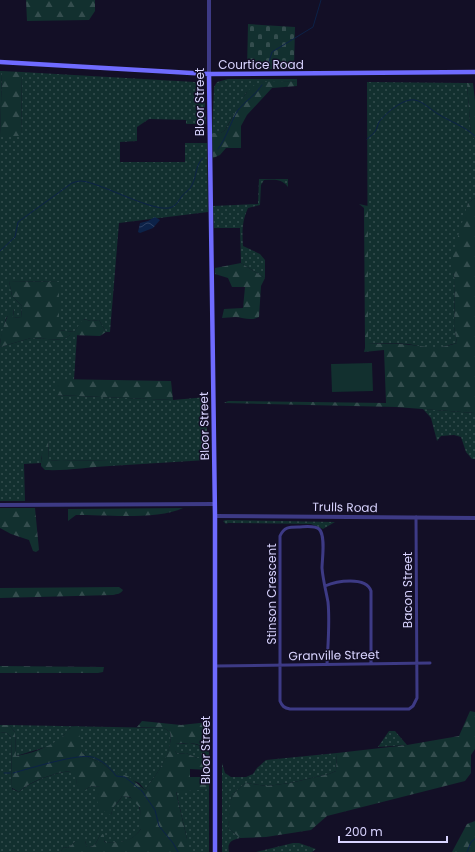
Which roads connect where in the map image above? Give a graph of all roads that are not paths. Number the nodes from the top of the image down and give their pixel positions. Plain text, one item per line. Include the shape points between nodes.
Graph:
1 (209, 0) edge
2 (0, 62) edge
3 (475, 72) edge
4 (209, 74) junction
5 (215, 504) junction
6 (0, 505) edge
7 (215, 516) junction
8 (416, 517) junction
9 (475, 518) edge
10 (325, 586) junction
11 (416, 662) junction
12 (430, 663) dead end
13 (280, 664) junction
14 (327, 664) junction
15 (372, 664) junction
16 (215, 666) junction
17 (215, 852) edge

1 - 4 street, Bloor Street
2 - 4 main road, Courtice Road
3 - 4 main road, Courtice Road
4 - 5 main road, Bloor Street
5 - 6 street
5 - 7 main road, Bloor Street
7 - 8 street, Trulls Road
7 - 16 main road, Bloor Street
8 - 9 street, Trulls Road
8 - 11 street, Bacon Street
10 - 13 street, Stinson Crescent via 322,567 323,538 319,529 286,528 280,536
10 - 14 street, Stinson Crescent via 328,613
10 - 15 street via 338,582 361,582 370,586
11 - 12 street, Granville Street
11 - 13 street, Bacon Street via 416,703 409,709 285,708 280,701
11 - 15 street, Granville Street
13 - 14 street, Granville Street
13 - 16 street, Granville Street
14 - 15 street, Granville Street
16 - 17 main road, Bloor Street

